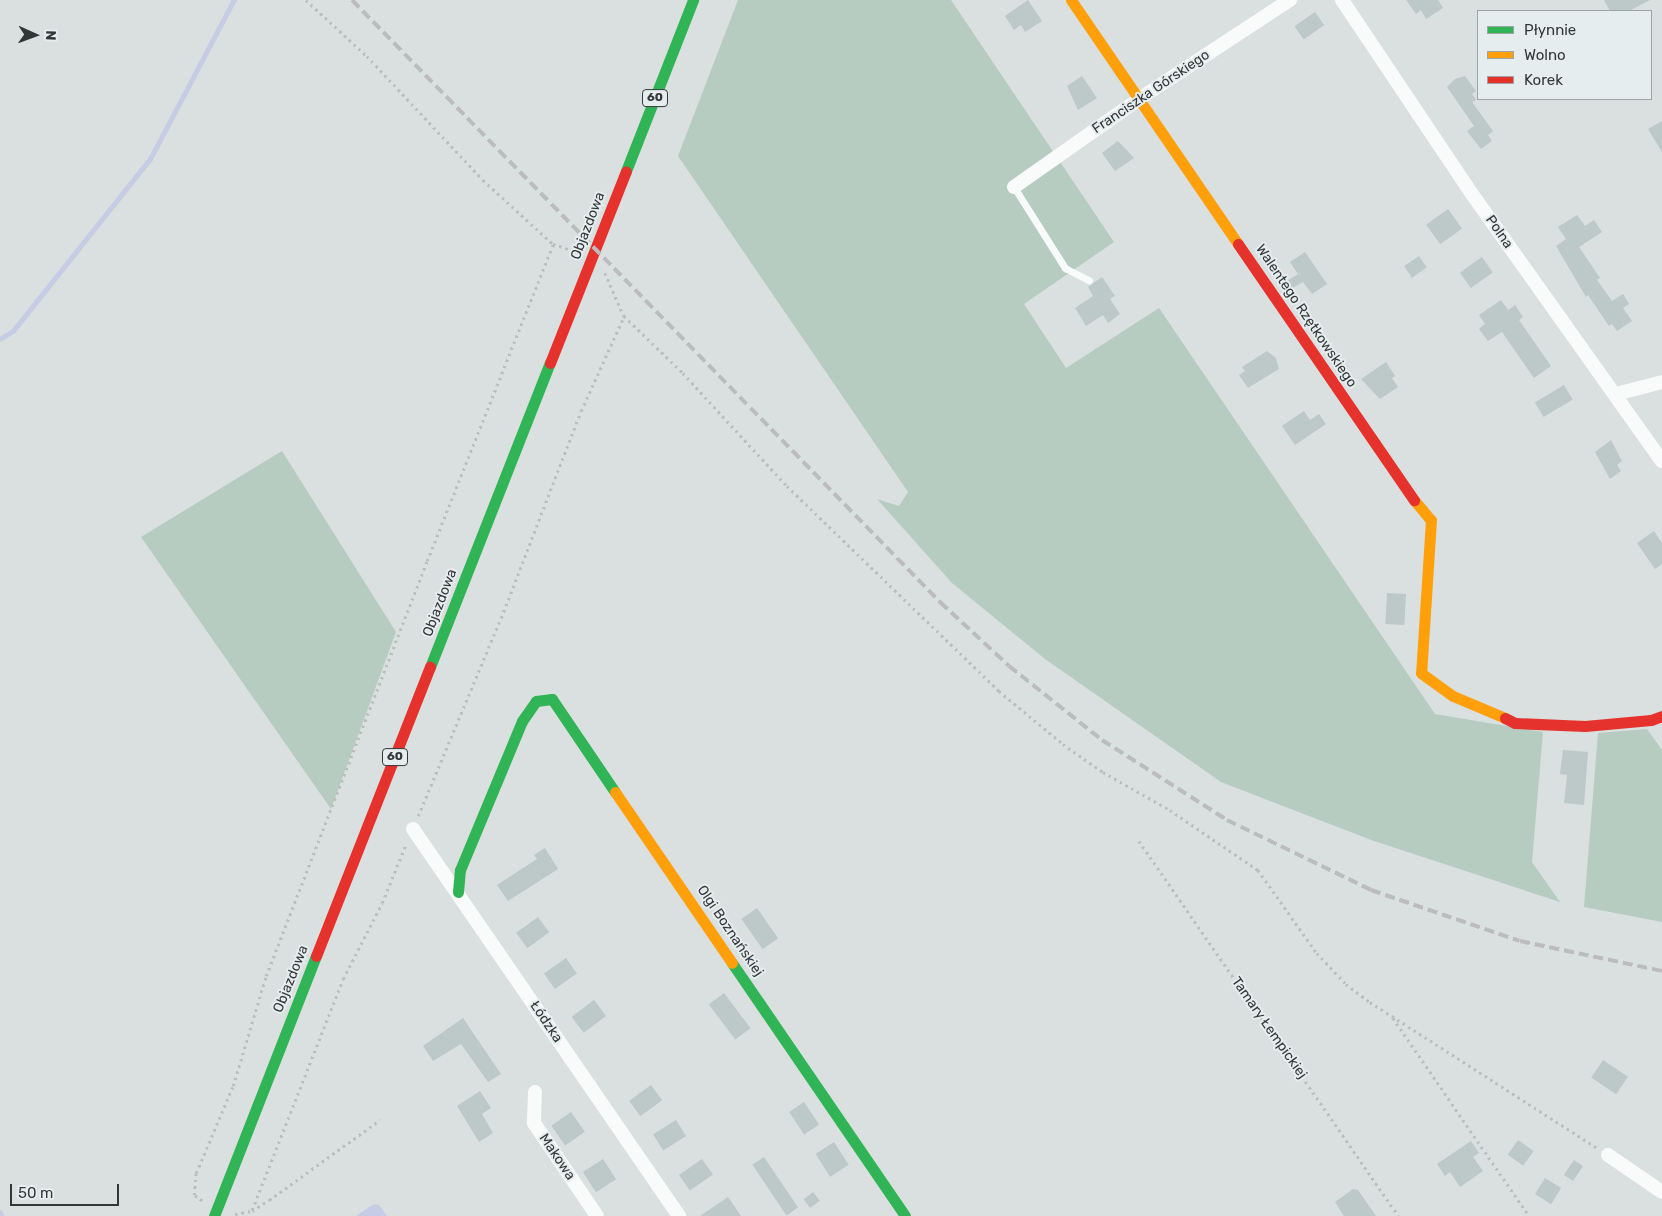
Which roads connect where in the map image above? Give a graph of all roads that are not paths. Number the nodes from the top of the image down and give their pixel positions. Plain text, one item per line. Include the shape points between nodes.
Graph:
1 (693, 0) edge
2 (1071, 0) edge
3 (1290, 0) edge
4 (1342, 0) edge
5 (1139, 99) junction
6 (1014, 186) joint
7 (1089, 280) dead end
8 (1662, 382) edge
9 (1616, 394) junction
10 (1662, 461) edge
11 (1662, 716) edge
12 (413, 829) road end
13 (458, 892) junction
14 (535, 1092) dead end
15 (1608, 1155) road end
16 (1662, 1192) edge
17 (216, 1212) edge
18 (597, 1216) edge
19 (679, 1216) edge
20 (906, 1216) edge

1 - 17 street, Objazdowa / 60
2 - 5 street, Walentego Rzętkowskiego
3 - 5 street, Franciszka Górskiego
4 - 9 street, Polna via 1467,187
5 - 6 street, Franciszka Górskiego
5 - 11 street, Walentego Rzętkowskiego via 1419,508 1431,520 1422,673 1453,696 1515,723 1585,726 1651,720
6 - 7 lane via 1065,268
8 - 9 street
9 - 10 street, Polna
12 - 13 street, Łódzka
13 - 19 street, Łódzka
13 - 20 street, Olgi Boznańskiej via 460,870 522,721 536,701 552,699 559,704
14 - 18 street, Makowa via 534,1123
15 - 16 street

